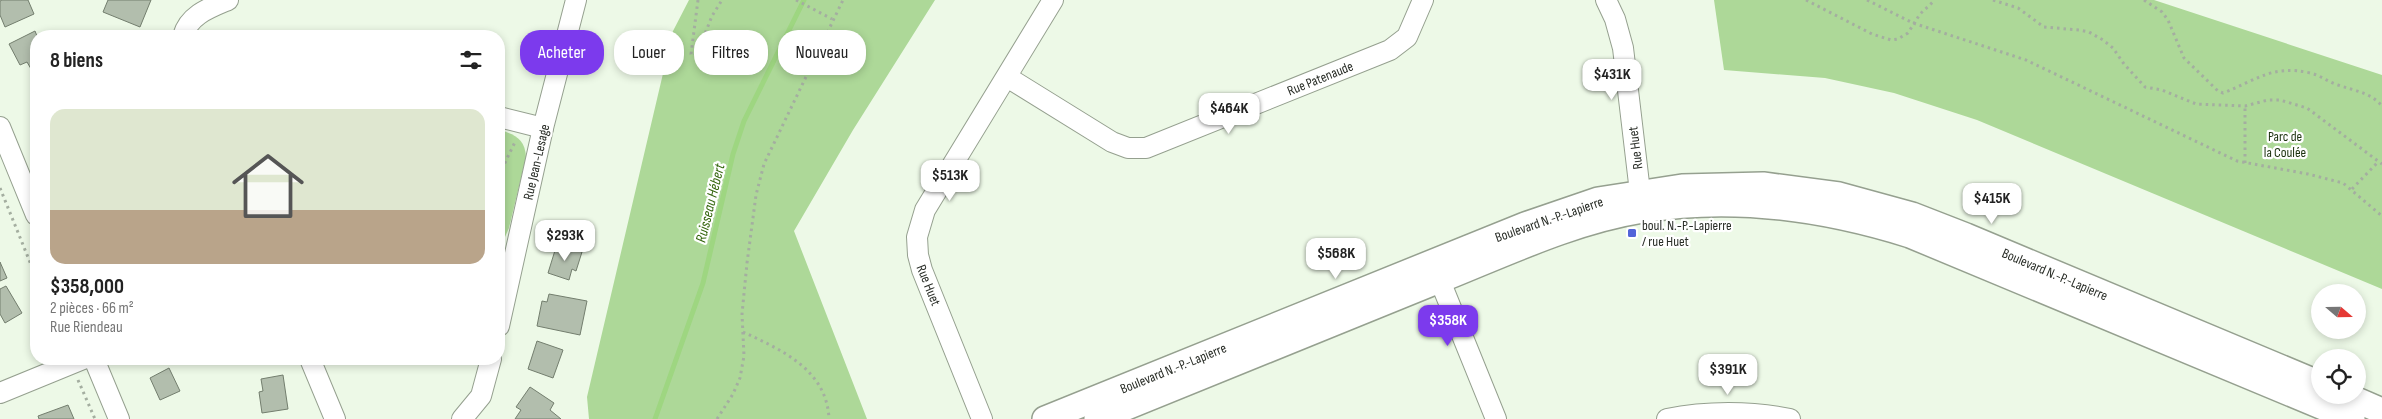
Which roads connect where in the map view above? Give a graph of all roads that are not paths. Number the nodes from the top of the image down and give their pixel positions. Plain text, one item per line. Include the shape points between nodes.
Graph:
1 (228, 0) edge
2 (576, 0) edge
3 (1053, 0) edge
4 (1423, 0) edge
5 (1606, 0) edge
6 (185, 30) edge
7 (1007, 77) junction
8 (505, 118) edge
9 (0, 127) edge
10 (543, 128) junction
11 (30, 200) edge
12 (1642, 201) junction
13 (1436, 271) junction
14 (505, 282) edge
15 (68, 365) edge
16 (96, 365) edge
17 (312, 365) edge
18 (489, 365) edge
19 (0, 393) edge
20 (2311, 398) edge
21 (2324, 404) edge
22 (2366, 404) edge
23 (2382, 410) edge
24 (119, 419) edge
25 (335, 419) edge
26 (462, 419) edge
27 (982, 419) edge
28 (1045, 419) edge
29 (1098, 419) edge
30 (1496, 419) edge
31 (1667, 419) edge
32 (1790, 419) edge
33 (2352, 419) edge

1 - 6 street via 194,16
2 - 10 street, Rue Jean-Lesage
3 - 7 street, Rue Huet
4 - 7 street, Rue Patenaude via 1407,37 1390,50 1146,148 1128,148 1112,142
5 - 12 street, Rue Huet via 1623,48
7 - 27 street, Rue Huet via 925,210 917,237 922,270
8 - 10 street
9 - 11 street
10 - 14 street, Rue Jean-Lesage
12 - 13 street, Boulevard N.-P.-Lapierre via 1553,234
12 - 20 street, Boulevard N.-P.-Lapierre via 1782,206 1870,222 1910,234
13 - 28 street, Boulevard N.-P.-Lapierre
13 - 29 street, Boulevard N.-P.-Lapierre
13 - 30 street
15 - 19 street
16 - 24 street
17 - 25 street
18 - 26 street via 481,396
21 - 33 street, Boulevard N.-P.-Lapierre
22 - 23 street
31 - 32 street via 1749,414

